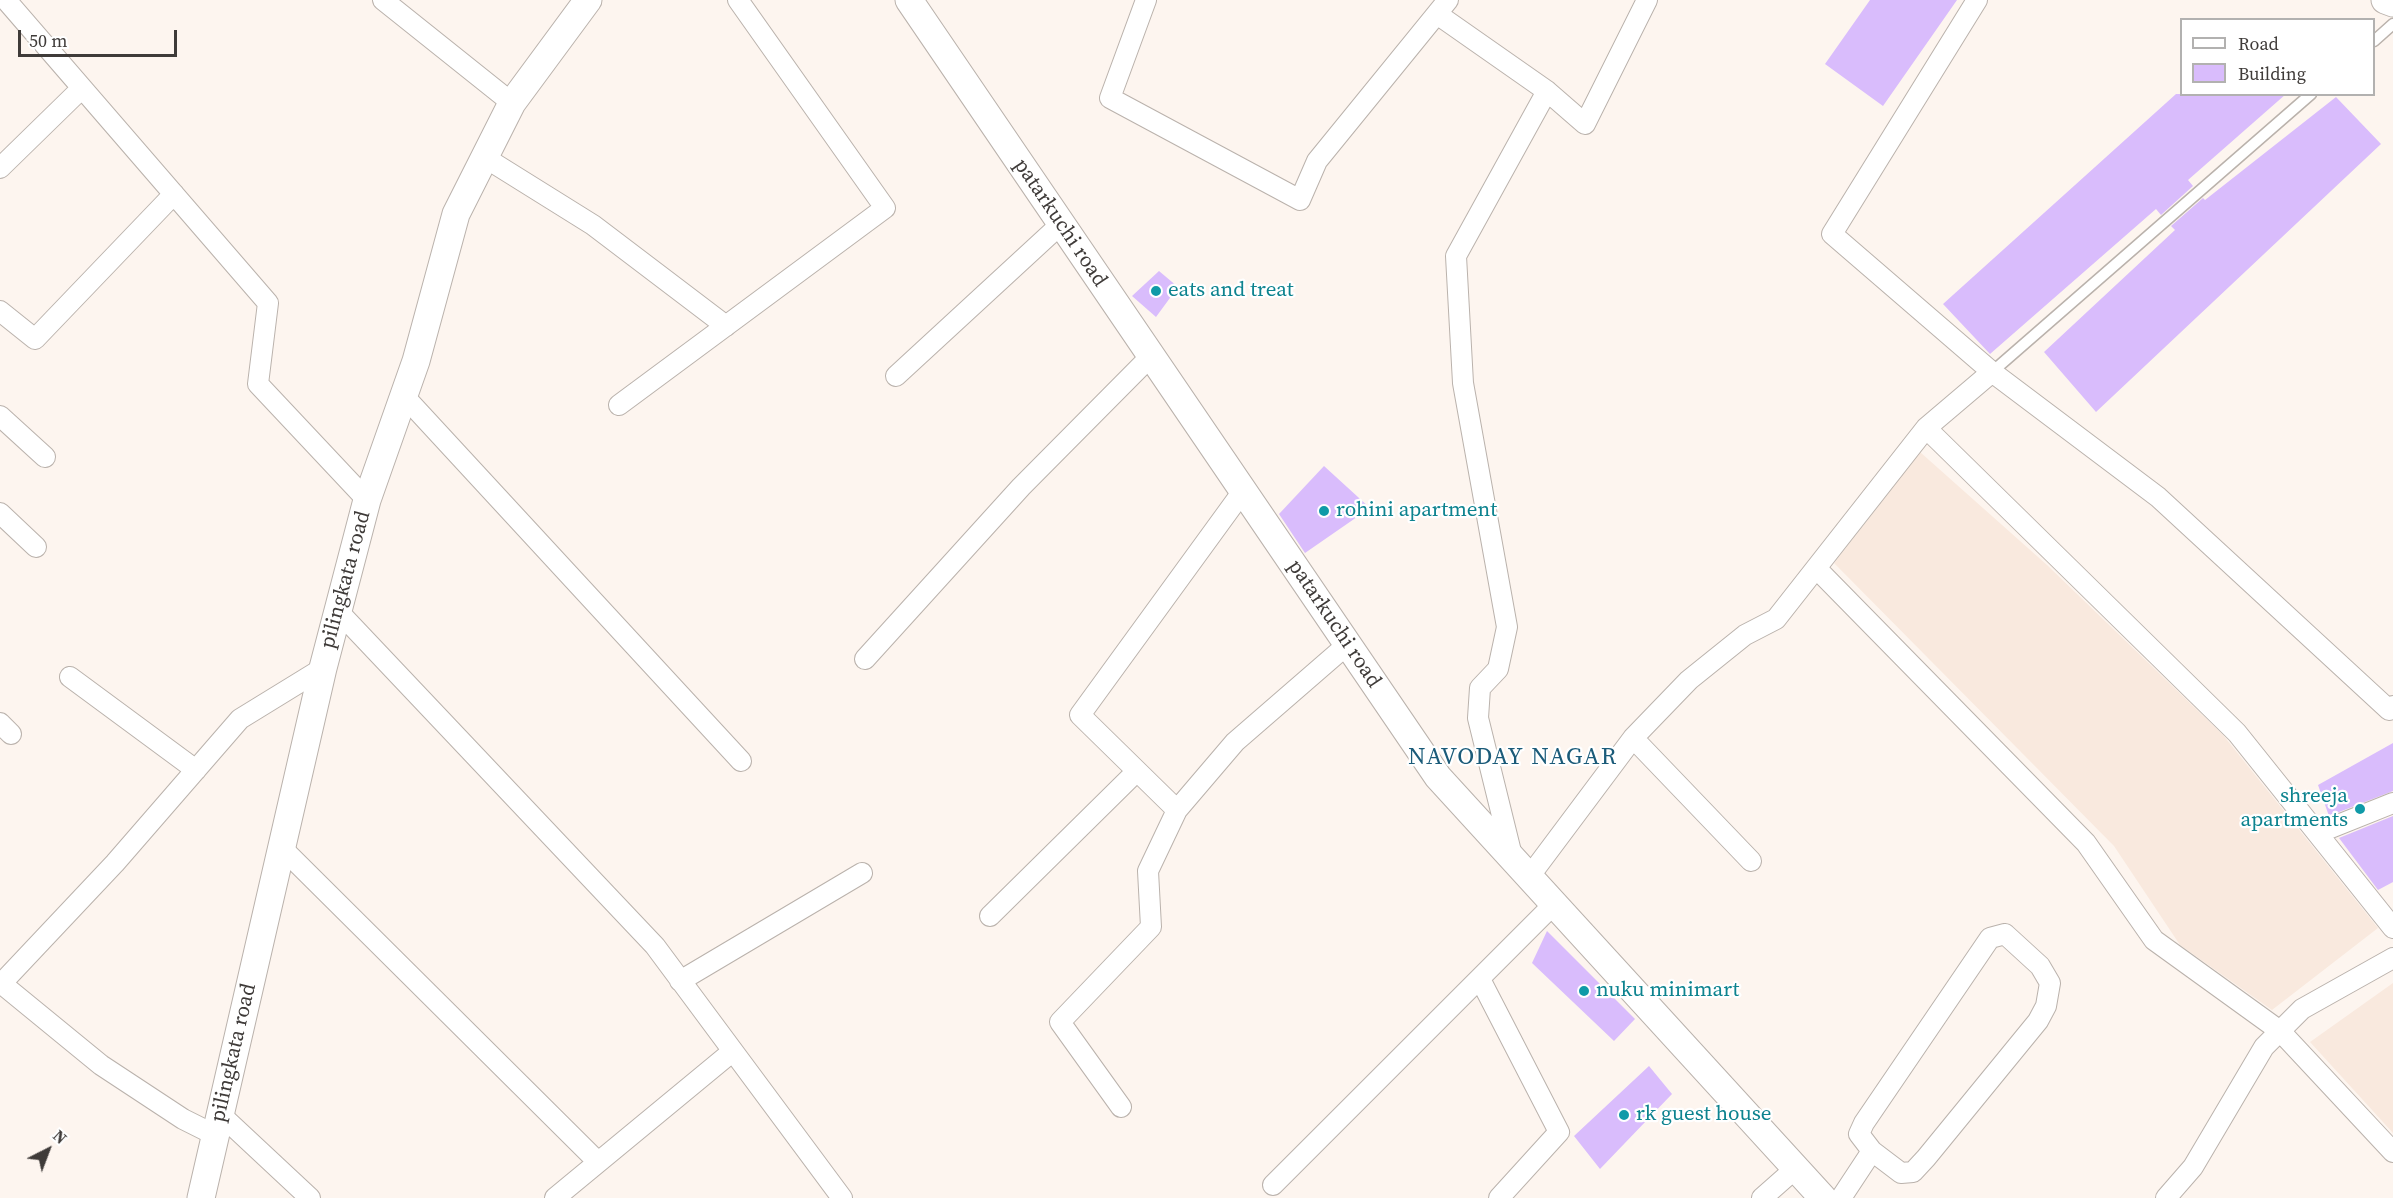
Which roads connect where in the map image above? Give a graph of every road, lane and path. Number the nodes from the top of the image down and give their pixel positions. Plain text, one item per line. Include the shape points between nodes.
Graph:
1 (6, 0) edge
2 (383, 0) edge
3 (588, 0) edge
4 (738, 0) edge
5 (909, 0) edge
6 (1146, 0) edge
7 (1647, 0) edge
8 (1977, 0) edge
9 (2385, 0) edge
10 (2393, 3) edge
11 (1442, 7) edge
12 (2393, 24) edge
13 (2375, 38) edge
14 (82, 88) junction
15 (1547, 91) junction
16 (2309, 96) edge
17 (512, 104) junction
18 (484, 157) junction
19 (0, 168) edge
20 (174, 194) junction
21 (1061, 224) junction
22 (0, 311) edge
23 (726, 326) junction
24 (1151, 356) junction
25 (1992, 372) junction
26 (896, 376) dead end
27 (404, 396) junction
28 (619, 405) dead end
29 (0, 416) edge
30 (1926, 428) junction
31 (45, 458) dead end
32 (1243, 491) junction
33 (367, 500) junction
34 (0, 513) edge
35 (36, 547) dead end
36 (1816, 568) junction
37 (338, 611) junction
38 (1348, 644) junction
39 (865, 659) dead end
40 (323, 668) junction
41 (70, 677) dead end
42 (2393, 706) edge
43 (1633, 738) junction
44 (741, 761) dead end
45 (196, 770) junction
46 (1137, 771) junction
47 (2393, 803) edge
48 (1177, 810) junction
49 (2318, 833) junction
50 (282, 848) junction
51 (1751, 861) dead end
52 (1521, 868) junction
53 (862, 873) dead end
54 (1554, 904) junction
55 (990, 916) dead end
56 (2393, 927) edge
57 (2393, 958) edge
58 (1480, 979) junction
59 (680, 981) junction
60 (1, 984) edge
61 (2280, 1031) junction
62 (733, 1051) junction
63 (1122, 1107) dead end
64 (218, 1124) junction
65 (1872, 1151) junction
66 (2393, 1152) edge
67 (598, 1162) junction
68 (1796, 1168) junction
69 (1272, 1185) dead end
70 (201, 1198) edge
71 (310, 1198) edge
72 (555, 1198) edge
73 (843, 1198) edge
74 (1499, 1198) edge
75 (1762, 1198) edge
76 (1823, 1198) edge
77 (1841, 1198) edge
78 (2166, 1198) edge

1 - 14 street
2 - 17 street
3 - 17 street, pilingkata road
4 - 23 street via 885,208
5 - 21 street, patarkuchi road
6 - 11 street via 1110,98 1300,200 1317,161
7 - 15 street via 1585,124
8 - 25 street via 1832,234
9 - 10 street
11 - 15 street
12 - 13 lane
14 - 19 street
14 - 20 street
15 - 52 street via 1456,256 1463,383 1507,627 1498,669 1480,688 1478,718
16 - 25 lane
17 - 18 street, pilingkata road
18 - 23 street via 593,225
18 - 27 street, pilingkata road via 456,214
20 - 22 street via 35,339
20 - 33 street via 268,303 258,384
21 - 24 street, patarkuchi road
21 - 26 street
23 - 28 street
24 - 32 street, patarkuchi road
24 - 39 street via 1021,487
25 - 30 street
25 - 42 street via 2158,497 2389,710
27 - 33 street, pilingkata road
27 - 44 street
29 - 31 street
30 - 36 street
30 - 49 street via 2237,733
32 - 38 street, patarkuchi road
32 - 46 street via 1080,716
33 - 37 street, pilingkata road
34 - 35 street
36 - 43 street via 1776,619 1745,635 1689,680
36 - 61 street via 2086,843 2154,940
37 - 40 street, pilingkata road
37 - 59 street via 655,946
38 - 48 street via 1235,742
38 - 52 street, patarkuchi road via 1438,777
40 - 45 street via 240,719
40 - 50 street, pilingkata road
41 - 45 street
43 - 51 street
43 - 52 street
45 - 60 street
46 - 48 street
46 - 55 street
47 - 49 street
48 - 63 street via 1148,871 1151,927 1060,1022
49 - 56 street
50 - 64 street, pilingkata road
50 - 67 street
52 - 54 street, patarkuchi road
53 - 59 street
54 - 58 street
54 - 68 street, patarkuchi road
57 - 61 street via 2302,1009
58 - 69 street
58 - 74 street via 1559,1132
59 - 62 street
60 - 64 street via 101,1065 183,1119
61 - 66 street
61 - 78 street via 2264,1047 2193,1167
62 - 67 street
62 - 73 street
64 - 70 street, pilingkata road
64 - 71 street
65 - 65 street via 1900,1173 1913,1172 2038,1021 2046,1006 2050,983 2040,966 2005,934 1990,938 1864,1123 1859,1134
65 - 77 street
67 - 72 street
68 - 75 street
68 - 76 street, patarkuchi road

